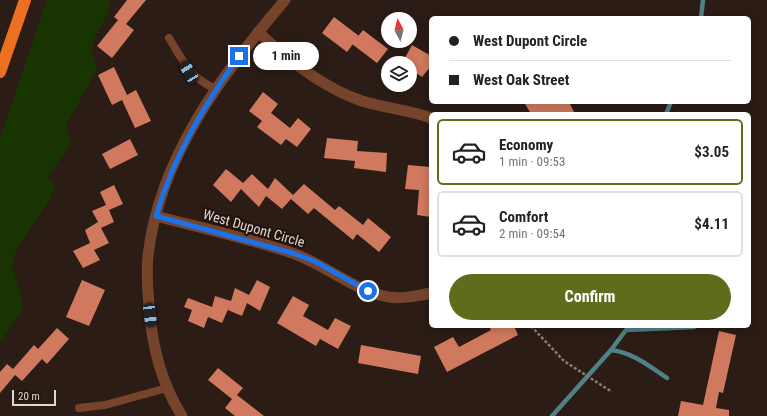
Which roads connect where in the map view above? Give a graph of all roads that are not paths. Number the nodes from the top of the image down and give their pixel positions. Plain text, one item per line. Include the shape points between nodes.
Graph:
1 (25, 0) edge
2 (285, 0) edge
3 (258, 32) junction
4 (169, 38) dead end
5 (0, 72) edge
6 (216, 89) junction
7 (429, 117) edge
8 (156, 216) junction
9 (429, 293) edge
10 (167, 388) junction
11 (79, 408) dead end
12 (182, 416) edge

1 - 5 highway
2 - 3 street
3 - 6 street
3 - 7 street via 285,57 336,90 361,100
4 - 6 lane via 189,72 204,84
6 - 8 street via 173,167
8 - 9 street, West Dupont Circle via 292,253 314,261 368,291 396,297
8 - 10 street via 148,256 148,283 154,344
10 - 11 lane via 105,405
10 - 12 street

